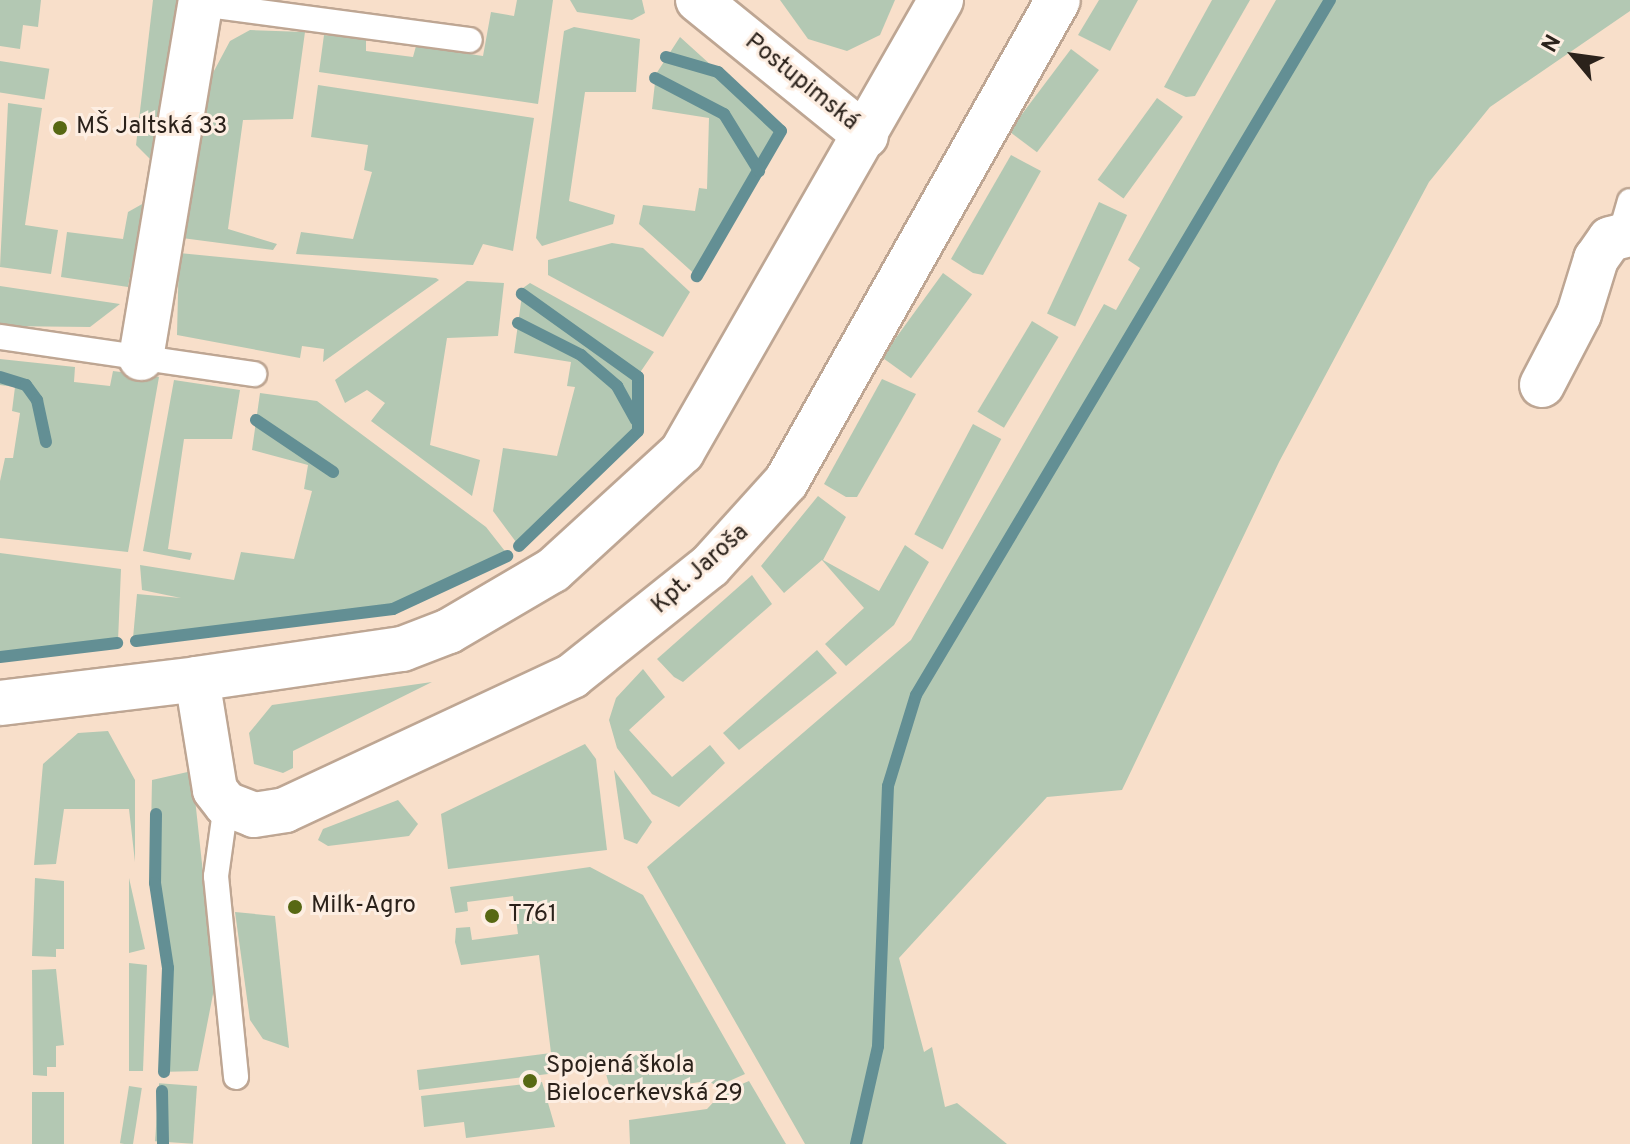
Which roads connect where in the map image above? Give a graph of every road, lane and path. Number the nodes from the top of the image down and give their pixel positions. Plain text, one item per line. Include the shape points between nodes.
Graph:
1 (698, 0) edge
2 (941, 0) edge
3 (1058, 0) edge
4 (200, 2) edge
5 (470, 40) dead end
6 (866, 136) junction
7 (1627, 222) edge
8 (0, 337) edge
9 (141, 358) junction
10 (254, 374) dead end
11 (1542, 385) dead end
12 (197, 679) junction
13 (0, 703) edge
14 (226, 804) junction
15 (236, 1077) dead end

1 - 6 street, Postupimská
2 - 6 street
3 - 14 street, Kpt. Jaroša via 786,482 710,566 604,655 285,810 254,815
4 - 5 lane
4 - 9 street
6 - 12 street via 682,452 553,570 501,605 402,649
7 - 11 street via 1596,259 1579,314
8 - 9 lane
9 - 10 lane
12 - 13 street
12 - 14 street via 215,790
14 - 15 lane via 216,876

